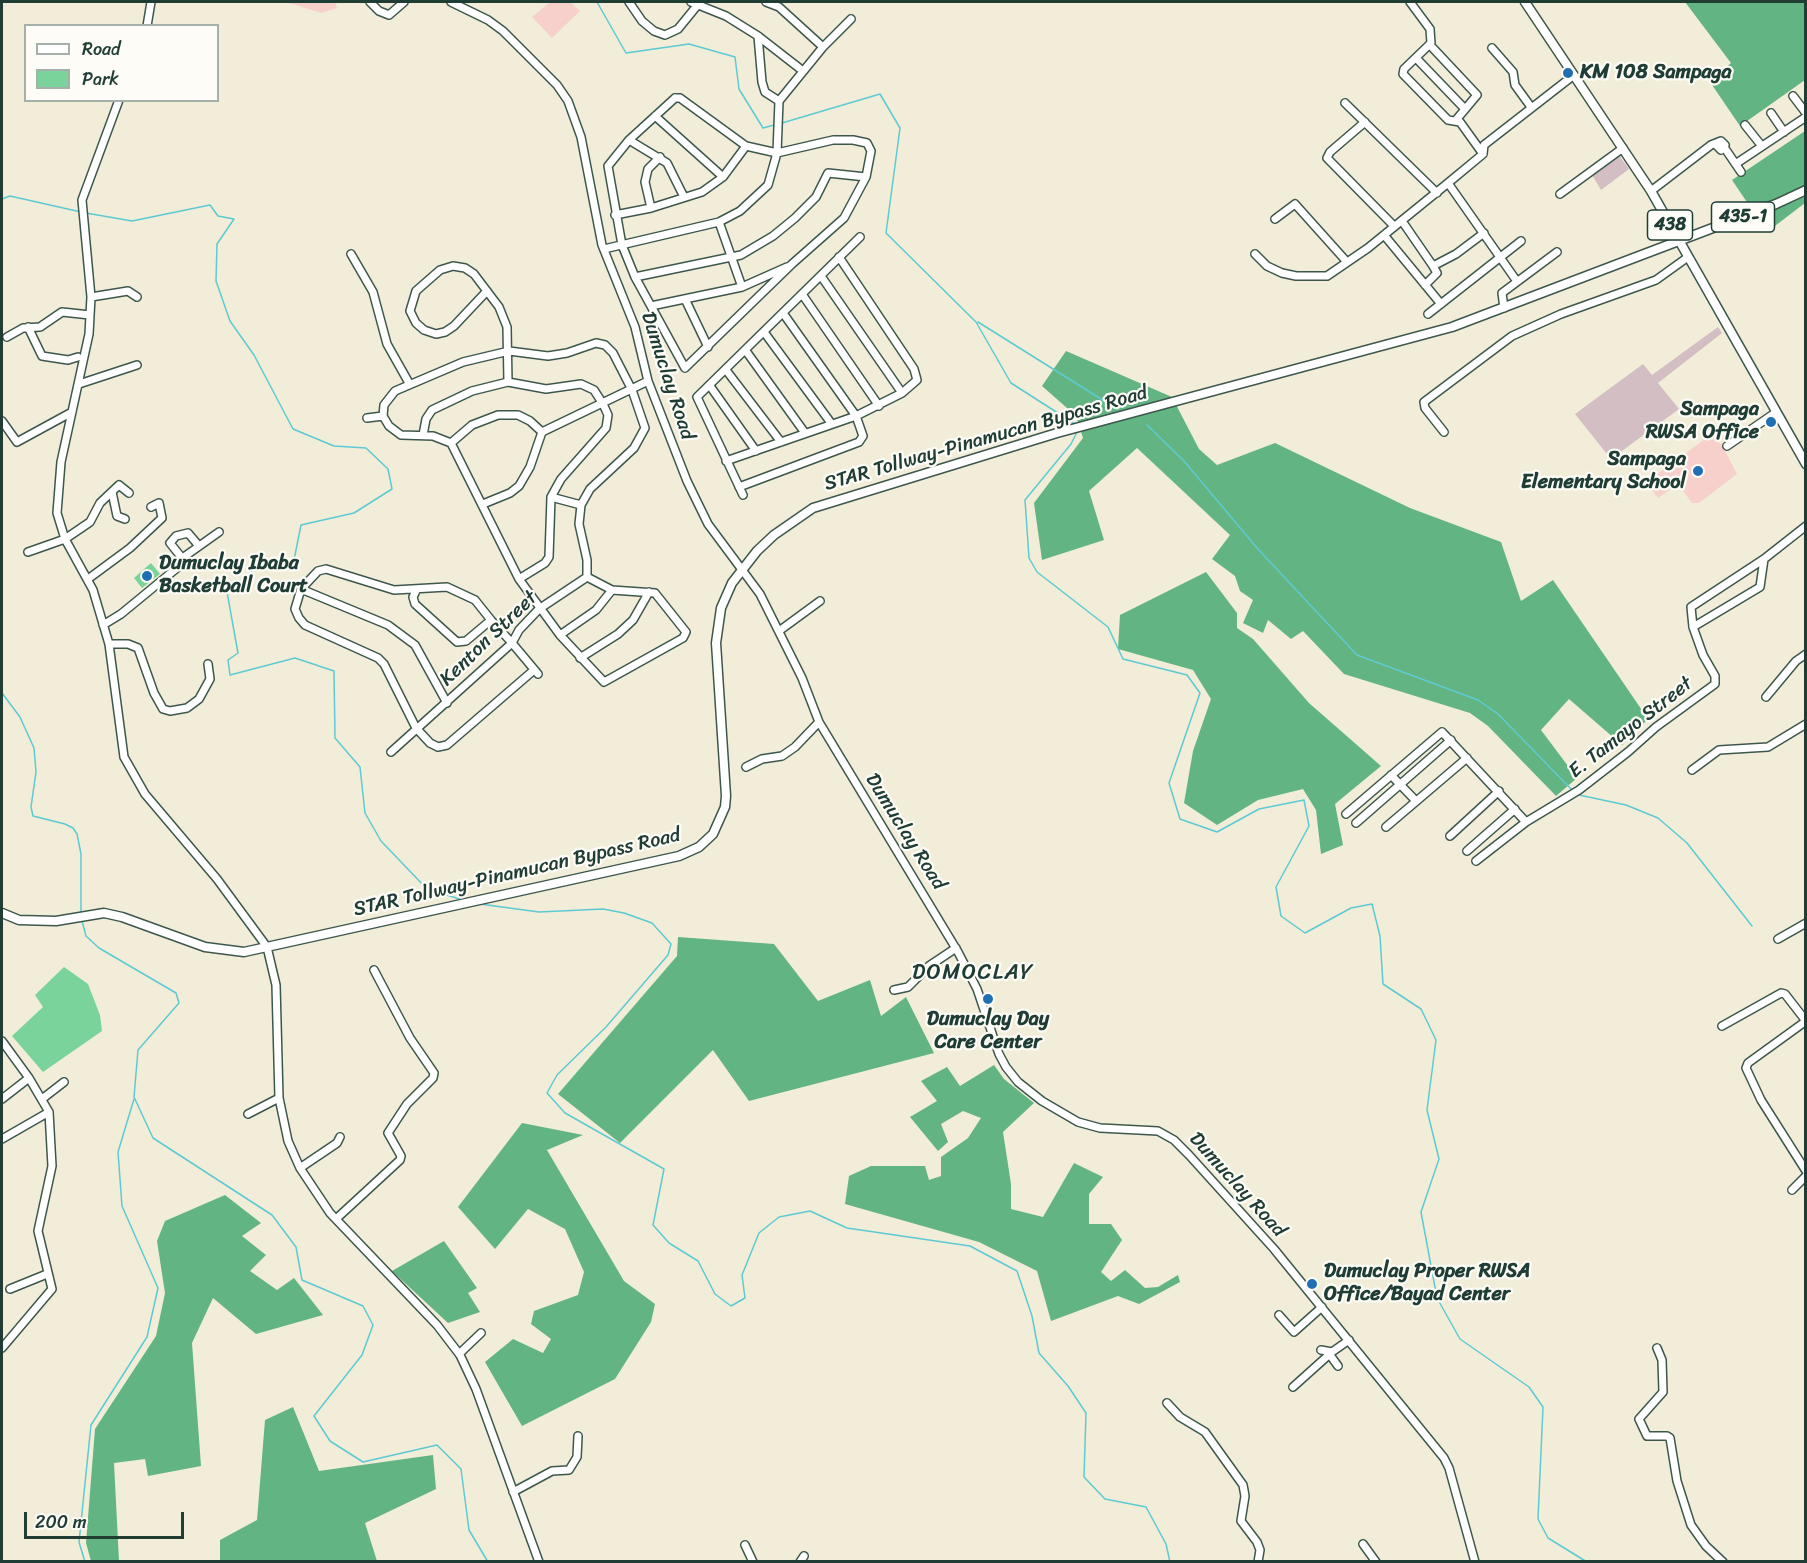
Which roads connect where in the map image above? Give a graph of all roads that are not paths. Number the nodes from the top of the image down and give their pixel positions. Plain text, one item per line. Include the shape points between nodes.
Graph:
1 (151, 2) edge
2 (370, 2) edge
3 (404, 2) edge
4 (451, 2) edge
5 (629, 2) edge
6 (696, 2) edge
7 (766, 2) edge
8 (1410, 2) edge
9 (1525, 2) edge
10 (780, 4) edge
11 (851, 19) dead end
12 (147, 24) edge
13 (758, 36) junction
14 (1430, 45) junction
15 (823, 47) junction
16 (1492, 48) dead end
17 (1416, 58) junction
18 (802, 71) junction
19 (1574, 75) junction
20 (1793, 96) dead end
21 (779, 101) junction
22 (118, 102) edge
23 (1345, 103) dead end
24 (1531, 107) junction
25 (1464, 108) junction
26 (1771, 113) dead end
27 (1806, 115) edge
28 (656, 116) junction
29 (1456, 120) junction
30 (1365, 122) junction
31 (1745, 125) dead end
32 (1784, 132) junction
33 (629, 140) junction
34 (1761, 145) junction
35 (746, 146) junction
36 (1623, 148) junction
37 (777, 149) junction
38 (1483, 154) junction
39 (660, 157) junction
40 (1737, 163) junction
41 (1741, 172) dead end
42 (723, 177) junction
43 (866, 177) junction
44 (1448, 183) junction
45 (1806, 190) edge
46 (1651, 191) junction
47 (1437, 193) junction
48 (1560, 194) dead end
49 (684, 197) junction
50 (651, 208) junction
51 (615, 216) junction
52 (1275, 219) dead end
53 (1402, 221) junction
54 (719, 222) junction
55 (1394, 226) junction
56 (1484, 233) junction
57 (1384, 235) junction
58 (860, 237) dead end
59 (1679, 241) junction
60 (1521, 242) dead end
61 (624, 243) junction
62 (603, 247) junction
63 (1557, 252) dead end
64 (351, 254) dead end
65 (1256, 254) dead end
66 (838, 257) junction
67 (1688, 257) junction
68 (731, 258) junction
69 (1501, 259) junction
70 (1347, 262) junction
71 (792, 264) junction
72 (1433, 266) junction
73 (821, 276) junction
74 (635, 277) junction
75 (1516, 280) junction
76 (1425, 285) junction
77 (742, 287) junction
78 (486, 291) junction
79 (802, 294) junction
80 (91, 297) junction
81 (137, 297) dead end
82 (685, 299) junction
83 (1441, 304) junction
84 (651, 306) junction
85 (1504, 308) junction
86 (783, 313) junction
87 (1428, 314) dead end
88 (90, 315) junction
89 (28, 327) junction
90 (764, 332) junction
91 (7, 337) dead end
92 (708, 347) junction
93 (509, 351) junction
94 (746, 351) junction
95 (78, 357) dead end
96 (137, 365) dead end
97 (726, 370) junction
98 (648, 381) junction
99 (508, 382) junction
100 (409, 383) junction
101 (79, 384) junction
102 (710, 386) junction
103 (632, 390) junction
104 (902, 393) junction
105 (603, 404) junction
106 (879, 406) junction
107 (72, 412) junction
108 (1775, 413) junction
109 (383, 416) junction
110 (855, 416) junction
111 (367, 418) dead end
112 (2, 421) edge
113 (831, 423) junction
114 (542, 432) junction
115 (1444, 432) dead end
116 (805, 433) junction
117 (423, 435) junction
118 (781, 442) junction
119 (451, 443) junction
120 (1727, 446) dead end
121 (756, 451) junction
122 (726, 461) junction
123 (1806, 464) edge
124 (739, 487) junction
125 (112, 492) junction
126 (129, 493) dead end
127 (743, 495) dead end
128 (551, 497) junction
129 (483, 504) junction
130 (581, 505) junction
131 (151, 507) dead end
132 (125, 519) dead end
133 (1806, 526) edge
134 (219, 532) dead end
135 (65, 539) junction
136 (199, 546) junction
137 (28, 552) dead end
138 (182, 558) junction
139 (1764, 559) junction
140 (742, 571) junction
141 (587, 578) junction
142 (88, 579) junction
143 (519, 579) junction
144 (301, 590) junction
145 (612, 590) junction
146 (416, 591) junction
147 (649, 592) junction
148 (820, 602) dead end
149 (539, 609) junction
150 (491, 620) junction
151 (103, 625) junction
152 (1693, 627) junction
153 (779, 631) junction
154 (560, 635) junction
155 (512, 643) junction
156 (109, 644) junction
157 (1806, 654) edge
158 (580, 658) junction
159 (208, 664) dead end
160 (1766, 697) dead end
161 (447, 703) junction
162 (819, 722) junction
163 (1806, 724) edge
164 (416, 728) junction
165 (1451, 740) junction
166 (391, 752) dead end
167 (1467, 758) junction
168 (746, 767) dead end
169 (1692, 770) dead end
170 (1390, 775) junction
171 (1401, 784) junction
172 (1499, 791) junction
173 (1416, 801) junction
174 (1515, 809) junction
175 (1346, 814) dead end
176 (1526, 822) junction
177 (1356, 823) dead end
178 (1386, 827) dead end
179 (1450, 836) dead end
180 (1467, 851) dead end
181 (1476, 861) dead end
182 (2, 913) edge
183 (1806, 923) edge
184 (1778, 939) dead end
185 (267, 946) junction
186 (956, 948) junction
187 (374, 970) dead end
188 (894, 990) dead end
189 (1722, 1026) dead end
190 (3, 1045) edge
191 (29, 1078) junction
192 (64, 1082) dead end
193 (279, 1098) junction
194 (2, 1099) edge
195 (42, 1099) junction
196 (49, 1112) junction
197 (248, 1114) dead end
198 (340, 1137) dead end
199 (2, 1139) edge
200 (300, 1168) junction
201 (1806, 1171) edge
202 (1806, 1176) edge
203 (1792, 1191) dead end
204 (336, 1219) junction
205 (47, 1274) junction
206 (10, 1289) dead end
207 (1322, 1307) junction
208 (1279, 1315) dead end
209 (481, 1333) dead end
210 (1348, 1340) junction
211 (2, 1348) edge
212 (1657, 1348) dead end
213 (1321, 1350) dead end
214 (459, 1354) junction
215 (1331, 1354) junction
216 (1338, 1365) dead end
217 (1293, 1387) dead end
218 (1167, 1403) dead end
219 (578, 1436) dead end
220 (513, 1492) junction
221 (1363, 1544) dead end
222 (745, 1545) dead end
223 (539, 1562) edge
224 (753, 1562) edge
225 (1258, 1562) edge
226 (1376, 1562) edge
227 (1475, 1562) edge
228 (1724, 1562) edge

1 - 12 street
2 - 3 street via 389,15
4 - 62 street, Dumuclay Road via 503,31 568,100 581,137
5 - 6 street via 642,21 664,35 678,29
6 - 13 street
7 - 10 street
8 - 14 street via 1430,29
9 - 19 main road, 438
10 - 15 street
11 - 15 street
13 - 18 street
13 - 21 street via 765,92
14 - 17 street
14 - 25 street via 1476,92
15 - 18 street
16 - 24 street via 1513,72 1515,85
17 - 25 street
17 - 29 street via 1403,74 1445,118
18 - 21 street
19 - 24 street
19 - 36 main road, 438
20 - 27 street
21 - 37 street
22 - 80 street via 86,185 83,212
23 - 30 street
24 - 38 street via 1484,146
25 - 29 street
26 - 32 street
27 - 32 street
28 - 33 street
28 - 35 street via 680,98
28 - 42 street
29 - 38 street
30 - 47 street
30 - 55 street via 1327,158
31 - 34 street
32 - 34 street
33 - 39 street
33 - 51 street via 608,166
34 - 40 street
35 - 37 street
35 - 42 street
36 - 46 main road, 438
36 - 48 street
37 - 43 street via 833,140 867,143 871,151
37 - 54 street via 768,185 740,211
38 - 44 street
39 - 49 street
39 - 50 street via 648,169 645,182
40 - 41 street
40 - 46 street via 1724,147 1719,150 1711,146
42 - 49 street via 702,192
43 - 68 street via 828,173 816,197 795,218 774,236
43 - 71 street via 844,219
44 - 47 street
44 - 56 street
45 - 59 main road, STAR Tollway-Pinamucan Bypass Road / 435-1
46 - 59 main road, 438
47 - 53 street
49 - 50 street
50 - 51 street
51 - 61 street
52 - 70 street via 1295,204
53 - 55 street
53 - 72 street
54 - 61 street
54 - 68 street
55 - 57 street
56 - 69 street
56 - 72 street
57 - 70 street
57 - 76 street
58 - 66 street
59 - 67 main road, 438
59 - 85 main road, STAR Tollway-Pinamucan Bypass Road
60 - 69 street
61 - 62 street
61 - 74 street
62 - 98 street, Dumuclay Road via 635,327
63 - 75 street
64 - 100 street via 373,292 387,344
65 - 70 street via 1267,266 1296,276 1327,276
66 - 73 street
66 - 104 street via 917,374 915,382
67 - 108 main road, 438
67 - 115 street via 1656,280 1552,318 1505,341 1424,402
68 - 74 street
68 - 77 street
69 - 75 street
69 - 83 street
71 - 77 street
71 - 92 street
72 - 76 street via 1437,273
73 - 79 street
73 - 104 street
74 - 84 street
75 - 85 street via 1501,294
76 - 83 street
77 - 82 street
78 - 78 street via 446,332 424,330 410,310 411,300 424,282 453,266 474,274
78 - 93 street via 499,307 507,327
79 - 86 street
79 - 106 street
80 - 81 street via 128,291
80 - 88 street
82 - 84 street
82 - 92 street
83 - 87 street
84 - 92 street via 683,368 691,366
85 - 140 main road, STAR Tollway-Pinamucan Bypass Road via 1413,338 1057,432 813,508 774,535
86 - 90 street
86 - 110 street
88 - 89 street via 68,310 40,327
88 - 101 street
89 - 91 street
89 - 95 street via 42,356 68,360
90 - 94 street
90 - 113 street
93 - 99 street
93 - 100 street via 463,362
93 - 103 street via 548,356 596,343 605,345 614,353
94 - 97 street
94 - 116 street
96 - 101 street
97 - 102 street
97 - 118 street
98 - 103 street
98 - 140 street, Dumuclay Road via 663,426 708,524
99 - 105 street via 546,388 581,384 594,390
99 - 117 street via 472,391 432,410
100 - 109 street via 388,396
101 - 107 street
102 - 121 street
102 - 122 street via 697,397
103 - 105 street
103 - 130 street via 645,428 641,438 590,489
104 - 106 street
105 - 114 street
105 - 128 street via 608,415 606,428 561,479
106 - 110 street
107 - 112 street via 17,442
107 - 135 street via 58,482 57,513
108 - 120 street
108 - 123 main road, 438
109 - 111 street
109 - 117 street via 400,435
110 - 113 street
110 - 124 street via 864,433 859,442
113 - 116 street
114 - 119 street via 518,415 498,415 472,425
114 - 129 street via 519,486 510,494
116 - 118 street
117 - 119 street
118 - 121 street
119 - 129 street
121 - 122 street
122 - 124 street
124 - 127 street
125 - 126 street via 121,484
125 - 132 street via 117,516
125 - 135 street via 100,503 92,520
128 - 130 street
128 - 143 street via 549,556 545,563
129 - 143 street
130 - 141 street via 579,524 588,560
131 - 142 street via 159,503 162,518
133 - 139 street
134 - 136 street
135 - 137 street
135 - 142 street
136 - 138 street
136 - 138 street via 188,533 176,537 170,543
138 - 151 street via 177,568
139 - 152 street via 1760,587
139 - 152 street via 1691,607
140 - 153 street, Dumuclay Road via 760,594
140 - 185 main road, STAR Tollway-Pinamucan Bypass Road via 721,608 716,643 726,795 718,826 699,847 679,856
141 - 145 street
141 - 149 street, Kenton Street
142 - 151 street
143 - 149 street
144 - 146 street via 318,571 326,569 381,587
144 - 161 street via 388,625 415,645
144 - 164 street via 295,609 299,618 305,625 378,658
145 - 147 street
145 - 154 street via 596,610
146 - 150 street via 447,587 475,600
146 - 150 street via 416,604 457,642 466,640
147 - 158 street via 633,621
147 - 158 street via 663,600 686,635 604,682
148 - 153 street
149 - 154 street
149 - 155 street, Kenton Street
150 - 155 street
151 - 156 street
152 - 176 street, E. Tamayo Street via 1715,676 1714,684 1560,802
153 - 162 street, Dumuclay Road
154 - 158 street
155 - 161 street, Kenton Street
155 - 164 street via 536,672 447,745 438,747 430,743
156 - 159 street via 138,648 154,693 163,709 170,711 187,708 199,699 210,679
156 - 185 street via 124,757 132,775
157 - 160 street
161 - 164 street, Kenton Street
162 - 168 street via 782,756
162 - 186 street, Dumuclay Road
163 - 169 street via 1768,747 1719,750
164 - 166 street, Kenton Street
165 - 167 street
165 - 170 street via 1440,732
165 - 171 street
167 - 172 street
167 - 173 street
170 - 171 street
170 - 175 street
171 - 173 street
171 - 177 street
172 - 174 street
172 - 179 street
173 - 178 street
174 - 176 street
174 - 180 street
176 - 181 street
182 - 185 main road, STAR Tollway-Pinamucan Bypass Road via 19,920 56,921 104,913 219,950 244,952
183 - 184 street
185 - 193 street via 276,985
186 - 188 street via 929,966 908,987
186 - 207 street, Dumuclay Road via 977,989 999,1054 1018,1082 1078,1122 1100,1128 1158,1131 1173,1140
187 - 204 street via 410,1038 434,1073 388,1133 400,1160
189 - 201 street via 1780,993 1806,1021 1746,1068 1761,1100
190 - 191 street
191 - 194 street
191 - 195 street
192 - 195 street
193 - 197 street
193 - 200 street via 288,1141
195 - 196 street
196 - 199 street
196 - 205 street via 52,1166 38,1231
198 - 200 street
200 - 204 street
202 - 203 street
204 - 214 street via 437,1325
205 - 206 street
205 - 211 street via 52,1288
207 - 208 street via 1294,1332
207 - 210 street, Dumuclay Road
209 - 214 street
210 - 215 street
210 - 227 street, Dumuclay Road via 1444,1458
212 - 228 street via 1662,1360 1663,1392 1639,1419 1647,1436 1670,1438 1677,1481 1691,1526
213 - 215 street
214 - 220 street via 476,1389
215 - 216 street
215 - 217 street
218 - 225 street via 1180,1417 1205,1432 1243,1485 1241,1521 1257,1542
219 - 220 street via 577,1457 570,1470 552,1471
220 - 223 street
221 - 226 street
222 - 224 street

